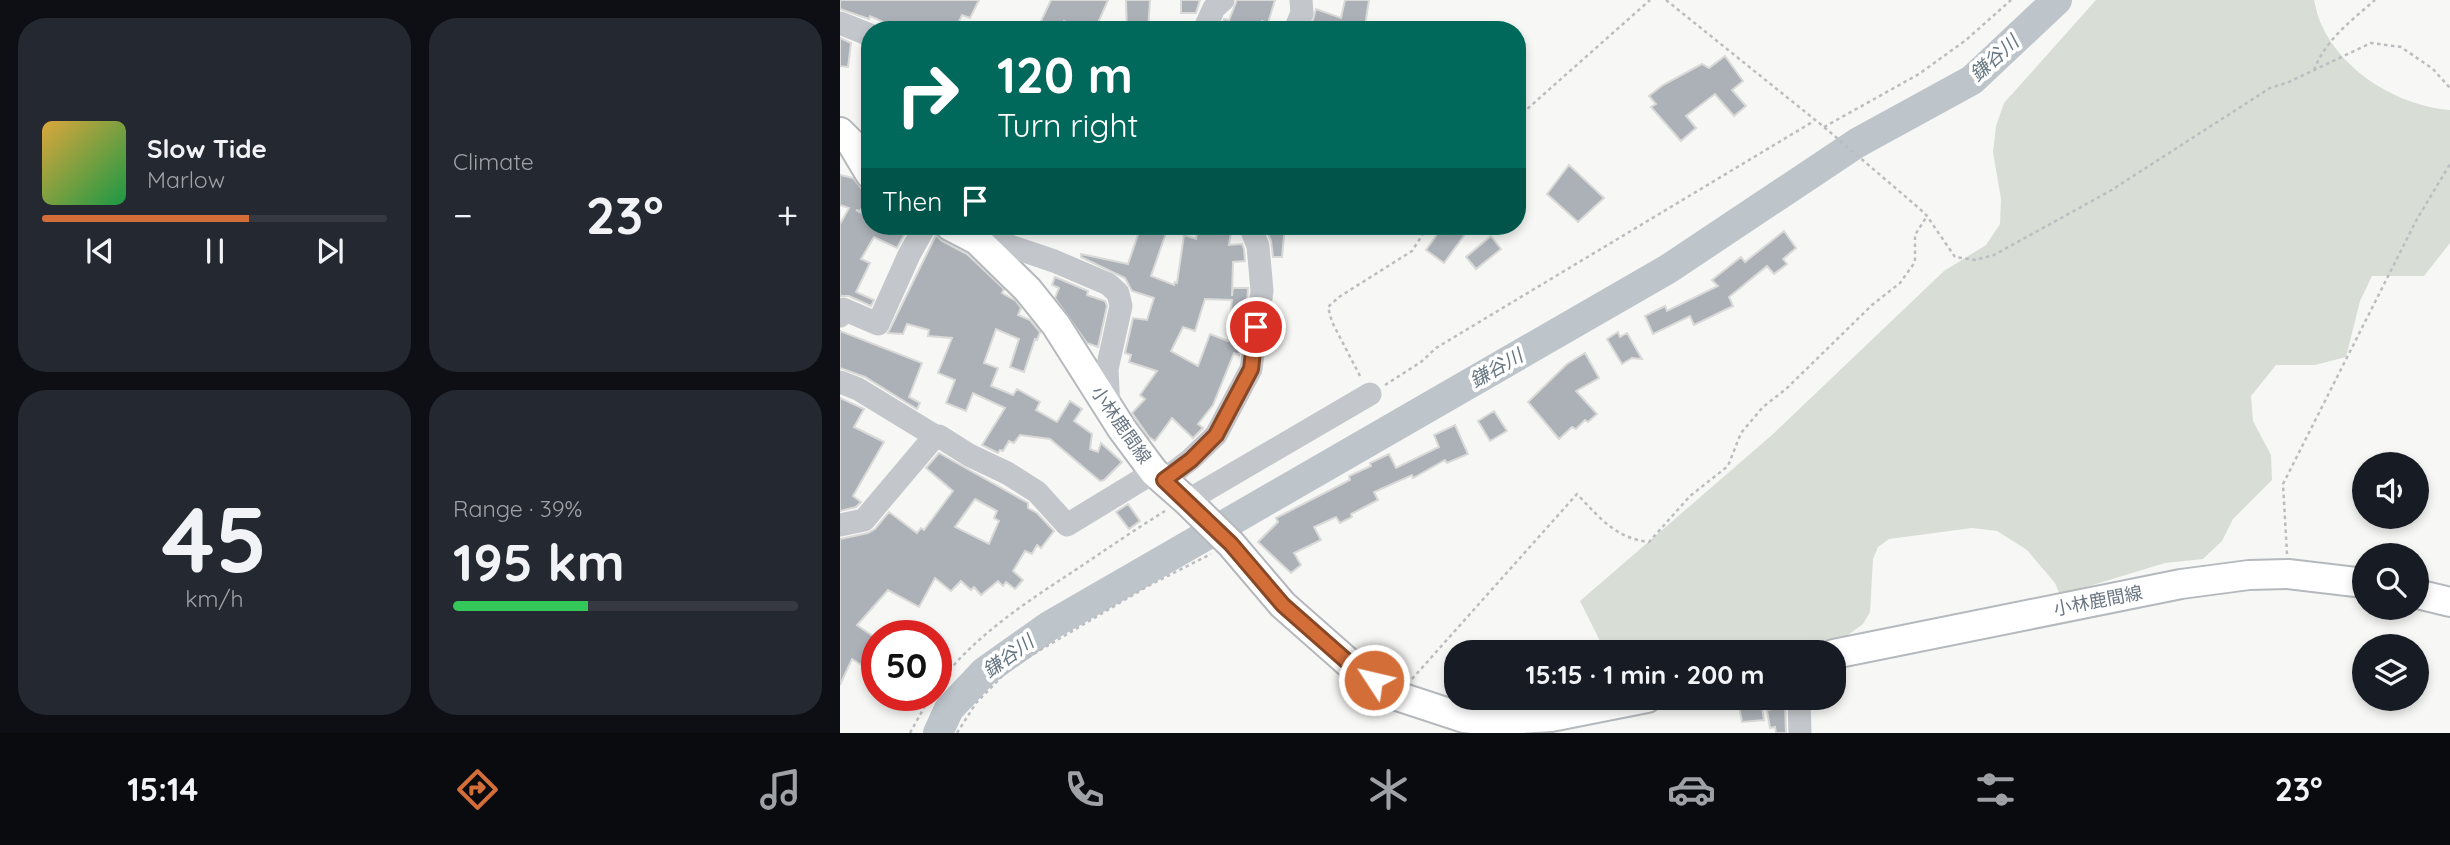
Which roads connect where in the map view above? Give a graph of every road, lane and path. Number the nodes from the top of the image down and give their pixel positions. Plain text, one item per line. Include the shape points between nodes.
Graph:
1 (1223, 0) edge
2 (1301, 0) edge
3 (1650, 0) edge
4 (1666, 0) edge
5 (2011, 0) edge
6 (2375, 0) edge
7 (1208, 21) edge
8 (1299, 21) edge
9 (840, 23) edge
10 (861, 31) edge
11 (2314, 70) junction
12 (2450, 88) edge
13 (1526, 110) edge
14 (1815, 120) junction
15 (1824, 127) junction
16 (840, 132) edge
17 (861, 159) edge
18 (2450, 164) edge
19 (1927, 216) junction
20 (920, 235) edge
21 (1254, 235) edge
22 (1422, 235) edge
23 (993, 236) edge
24 (840, 316) edge
25 (840, 382) edge
26 (1370, 394) junction
27 (1109, 411) junction
28 (935, 436) junction
29 (1159, 476) junction
30 (1190, 503) junction
31 (840, 525) edge
32 (1228, 541) junction
33 (2288, 574) junction
34 (2352, 582) edge
35 (2429, 597) edge
36 (2450, 602) edge
37 (1846, 652) edge
38 (952, 667) edge
39 (1397, 696) junction
40 (1593, 710) edge
41 (1799, 710) edge
42 (922, 711) edge
43 (910, 733) edge
44 (957, 733) edge
45 (1800, 733) edge

1 - 7 street
2 - 8 street
3 - 13 path
4 - 14 path
5 - 15 path via 1919,74
6 - 11 path via 2332,39
9 - 10 street
11 - 12 path via 2371,43 2381,44 2401,47 2433,69
11 - 19 path via 2270,88 2110,191 1994,255 1975,260 1955,257
14 - 15 path
14 - 26 path via 1436,348
15 - 19 path
16 - 17 main road
18 - 33 path via 2417,219 2283,484
19 - 39 path via 1915,235 1915,262 1900,284 1763,407 1741,433 1728,466 1690,496 1649,542 1632,540 1612,529 1577,494
20 - 24 street via 878,324 843,309
21 - 29 street via 1262,291 1251,369 1216,435 1191,460
22 - 26 path via 1412,251 1328,307
23 - 27 main road, 小林鹿間線
23 - 27 street via 1108,284 1118,293 1121,306 1107,369
25 - 28 street
26 - 30 street
27 - 29 main road, 小林鹿間線
28 - 29 street via 1037,492 1067,525
28 - 31 street via 864,520
29 - 30 main road, 小林鹿間線
30 - 32 main road, 小林鹿間線
30 - 38 path via 1164,512 1024,604
32 - 39 main road, 小林鹿間線 via 1283,605 1350,664
32 - 44 path via 1010,668 976,703
33 - 34 main road, 小林鹿間線
33 - 37 main road, 小林鹿間線 via 2181,584
35 - 36 main road
39 - 40 main road, 小林鹿間線 via 1464,718 1503,722
41 - 45 street
42 - 43 path

